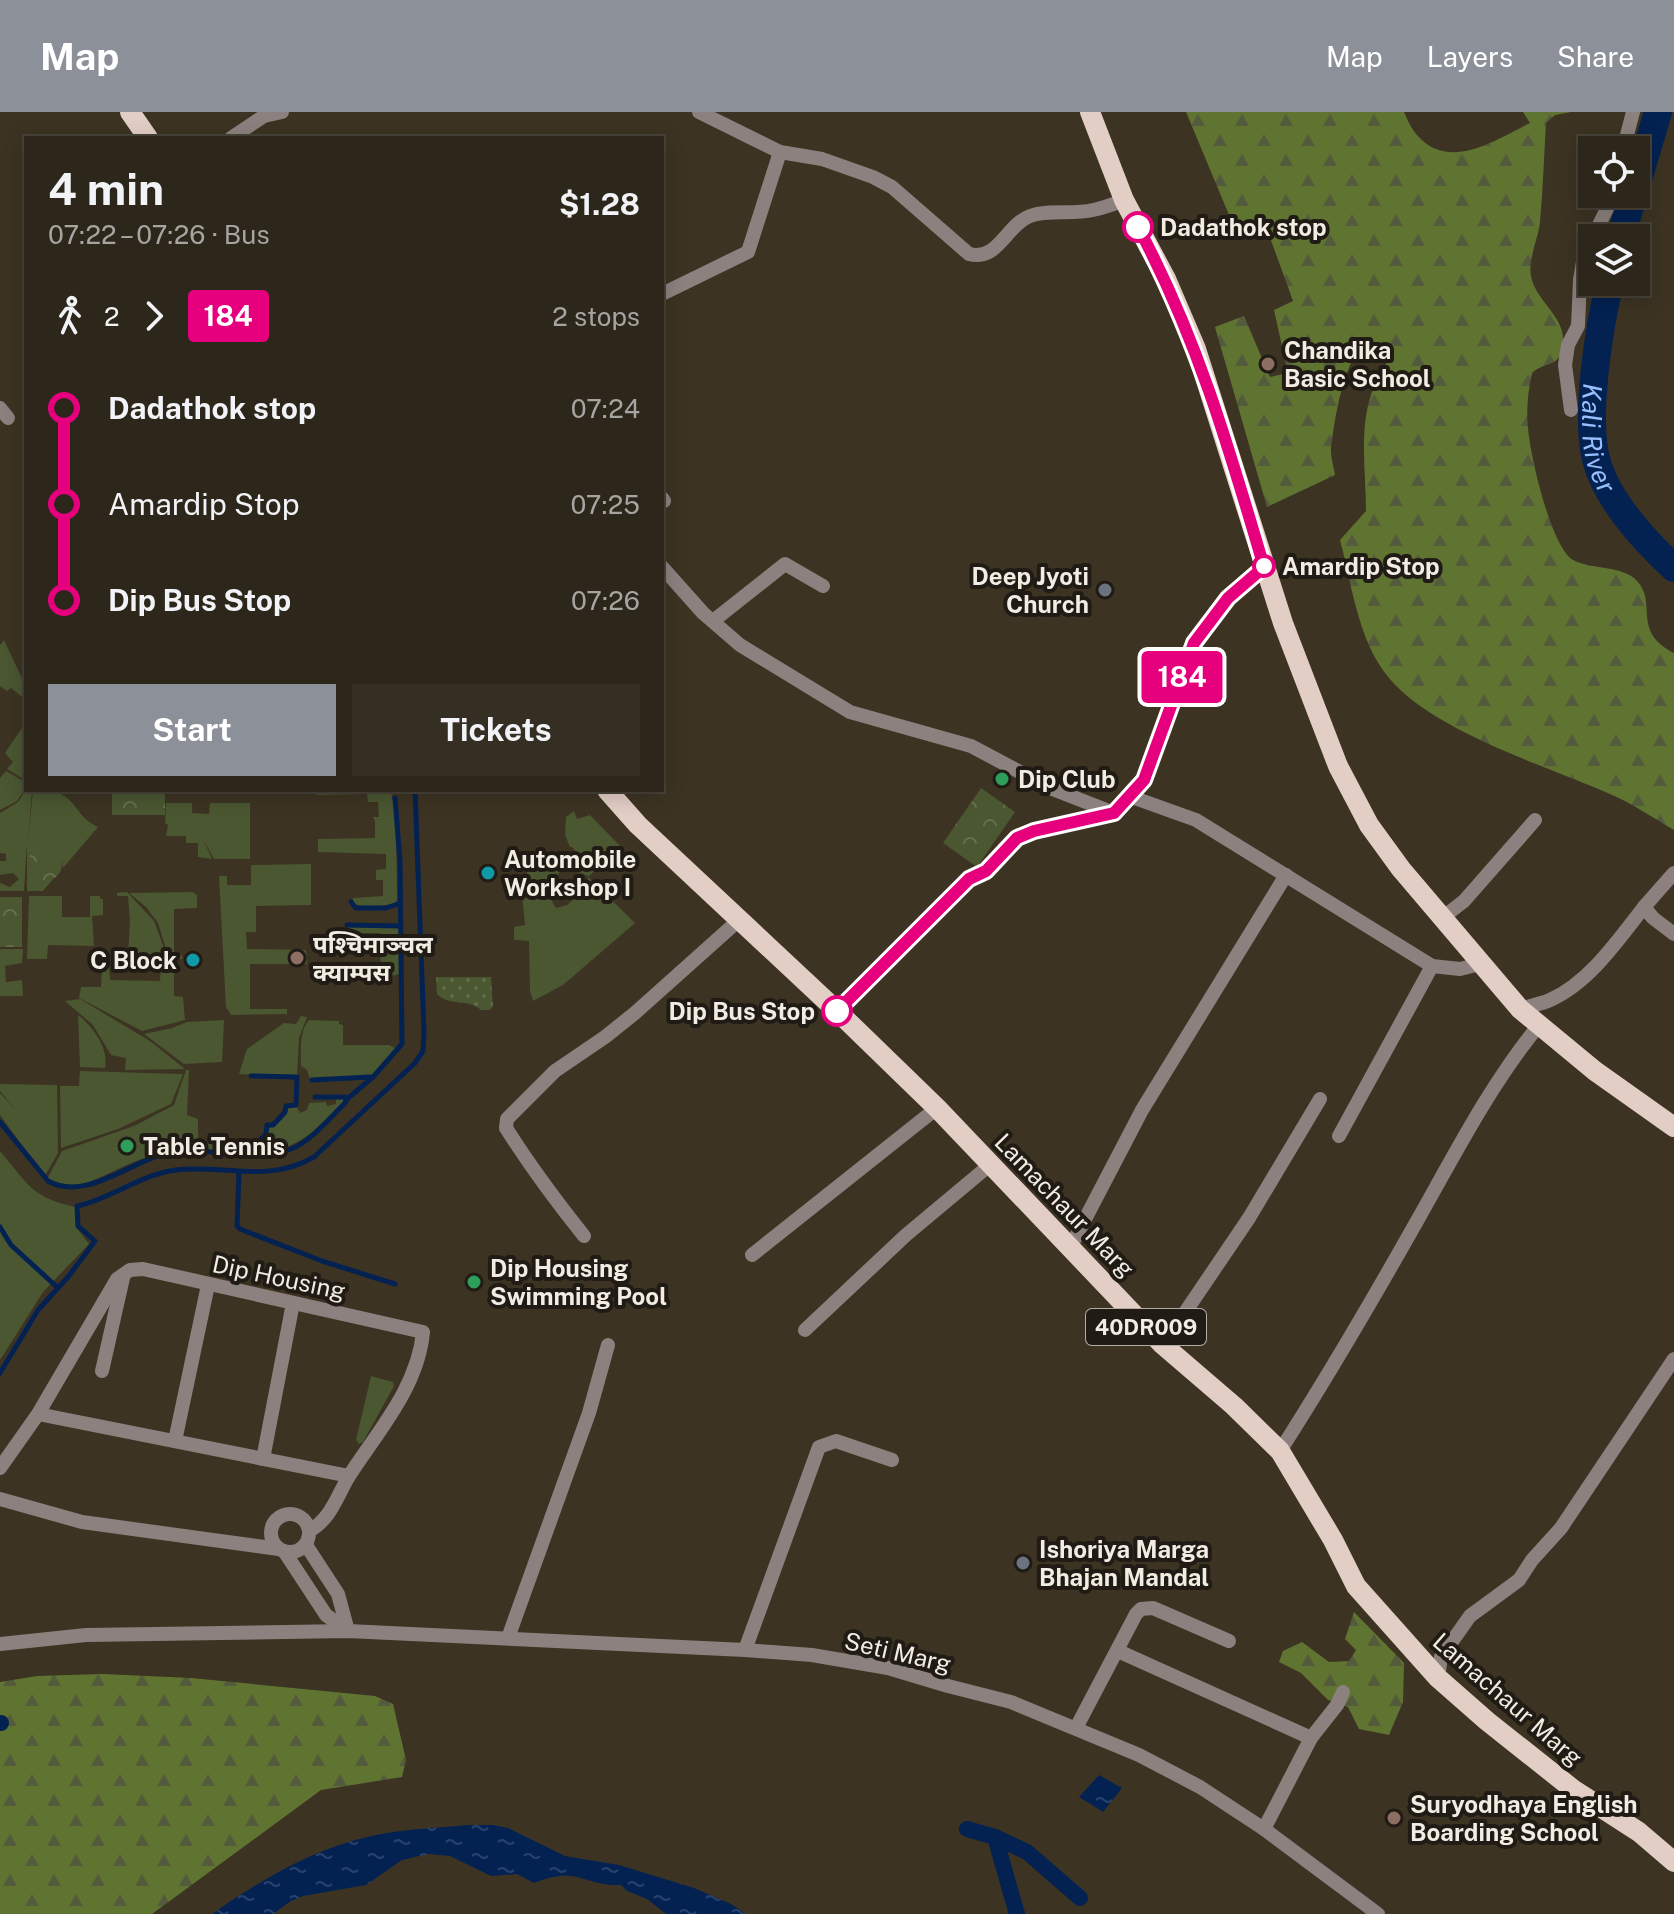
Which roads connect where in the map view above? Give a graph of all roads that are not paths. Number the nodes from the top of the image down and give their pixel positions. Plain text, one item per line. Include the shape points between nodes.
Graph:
1 (130, 112) edge
2 (282, 112) edge
3 (699, 112) edge
4 (1090, 112) edge
5 (1633, 112) edge
6 (147, 136) edge
7 (234, 136) edge
8 (1627, 136) edge
9 (780, 152) junction
10 (1124, 200) junction
11 (1607, 208) edge
12 (664, 293) edge
13 (1571, 410) dead end
14 (1264, 567) junction
15 (664, 569) edge
16 (823, 586) dead end
17 (713, 621) junction
18 (609, 792) edge
19 (1129, 796) junction
20 (1114, 813) junction
21 (1535, 820) dead end
22 (1674, 873) edge
23 (1286, 875) junction
24 (1644, 907) junction
25 (1442, 918) junction
26 (739, 920) junction
27 (1674, 934) edge
28 (1480, 964) junction
29 (1432, 966) junction
30 (1520, 1009) junction
31 (837, 1011) junction
32 (1539, 1025) junction
33 (1320, 1099) dead end
34 (937, 1108) junction
35 (1674, 1127) edge
36 (1339, 1136) dead end
37 (991, 1164) junction
38 (584, 1236) dead end
39 (1070, 1248) junction
40 (752, 1255) dead end
41 (125, 1273) junction
42 (208, 1285) junction
43 (293, 1303) junction
44 (805, 1330) dead end
45 (608, 1345) dead end
46 (1163, 1345) junction
47 (1674, 1359) edge
48 (102, 1371) dead end
49 (38, 1414) junction
50 (175, 1441) junction
51 (1280, 1451) junction
52 (263, 1459) junction
53 (892, 1460) dead end
54 (0, 1468) edge
55 (349, 1476) junction
56 (0, 1499) edge
57 (308, 1538) junction
58 (282, 1550) junction
59 (348, 1631) junction
60 (508, 1638) junction
61 (1229, 1641) dead end
62 (0, 1644) edge
63 (745, 1650) junction
64 (1118, 1651) junction
65 (1438, 1678) junction
66 (1343, 1692) dead end
67 (1076, 1728) junction
68 (1311, 1738) junction
69 (1264, 1829) junction
70 (1674, 1862) edge
71 (1378, 1914) edge

1 - 6 main road
2 - 7 street via 264,116
3 - 9 street
4 - 10 main road
5 - 8 street
9 - 10 street via 822,159 882,182 979,257 1032,215 1093,211
9 - 12 street via 748,252
10 - 14 main road via 1196,349
11 - 13 street via 1584,256 1578,326 1568,345
14 - 19 street via 1228,598 1194,643 1144,780
14 - 25 main road via 1338,766 1369,825
15 - 17 street
16 - 17 street via 785,564
17 - 20 street via 740,645 850,712 971,746 1050,788
18 - 26 main road, Lamachaur Marg / 40DR009
19 - 20 street
19 - 23 street via 1196,820
20 - 31 street via 1017,838
21 - 25 street via 1464,901
22 - 24 street
23 - 29 street
23 - 39 street via 1142,1110
24 - 27 street
24 - 30 street via 1582,979 1551,1000
25 - 28 main road
26 - 31 main road, Lamachaur Marg / 40DR009
26 - 38 street via 635,1013 555,1071 507,1119 506,1128 527,1161
28 - 29 street via 1460,969
28 - 30 main road
29 - 36 street
30 - 32 main road
31 - 34 main road, Lamachaur Marg / 40DR009
32 - 35 main road
32 - 51 street via 1477,1115
33 - 46 street via 1249,1218
34 - 37 main road, Lamachaur Marg / 40DR009
34 - 40 street
37 - 39 main road, Lamachaur Marg / 40DR009
37 - 44 street
39 - 46 main road, Lamachaur Marg / 40DR009
41 - 42 street, Dip Housing via 143,1269
41 - 48 street
41 - 49 street
42 - 43 street, Dip Housing
42 - 50 street
43 - 52 street
43 - 55 street, Dip Housing via 423,1332 409,1381
45 - 60 street
46 - 51 main road, Lamachaur Marg / 40DR009
47 - 65 street via 1561,1528 1519,1580 1470,1616 1441,1657
49 - 50 street
49 - 54 street
50 - 52 street
51 - 65 main road, Lamachaur Marg / 40DR009 via 1356,1586
52 - 55 street
53 - 63 street via 836,1441 819,1447
55 - 57 street, Dip Housing via 327,1517
56 - 58 street via 82,1522
57 - 58 street via 296,1551
57 - 58 street via 306,1522 297,1515 281,1517 271,1533
57 - 59 street via 338,1594
58 - 59 street via 326,1615
59 - 60 street, Seti Marg
59 - 62 street, Seti Marg via 86,1635
60 - 63 street, Seti Marg
61 - 64 street via 1153,1608 1141,1609
63 - 67 street, Seti Marg via 888,1668 1011,1702
64 - 67 street
64 - 68 street
65 - 70 main road, Lamachaur Marg / 40DR009 via 1574,1790
66 - 68 street
67 - 69 street, Seti Marg via 1200,1787
68 - 69 street
69 - 71 street, Seti Marg

